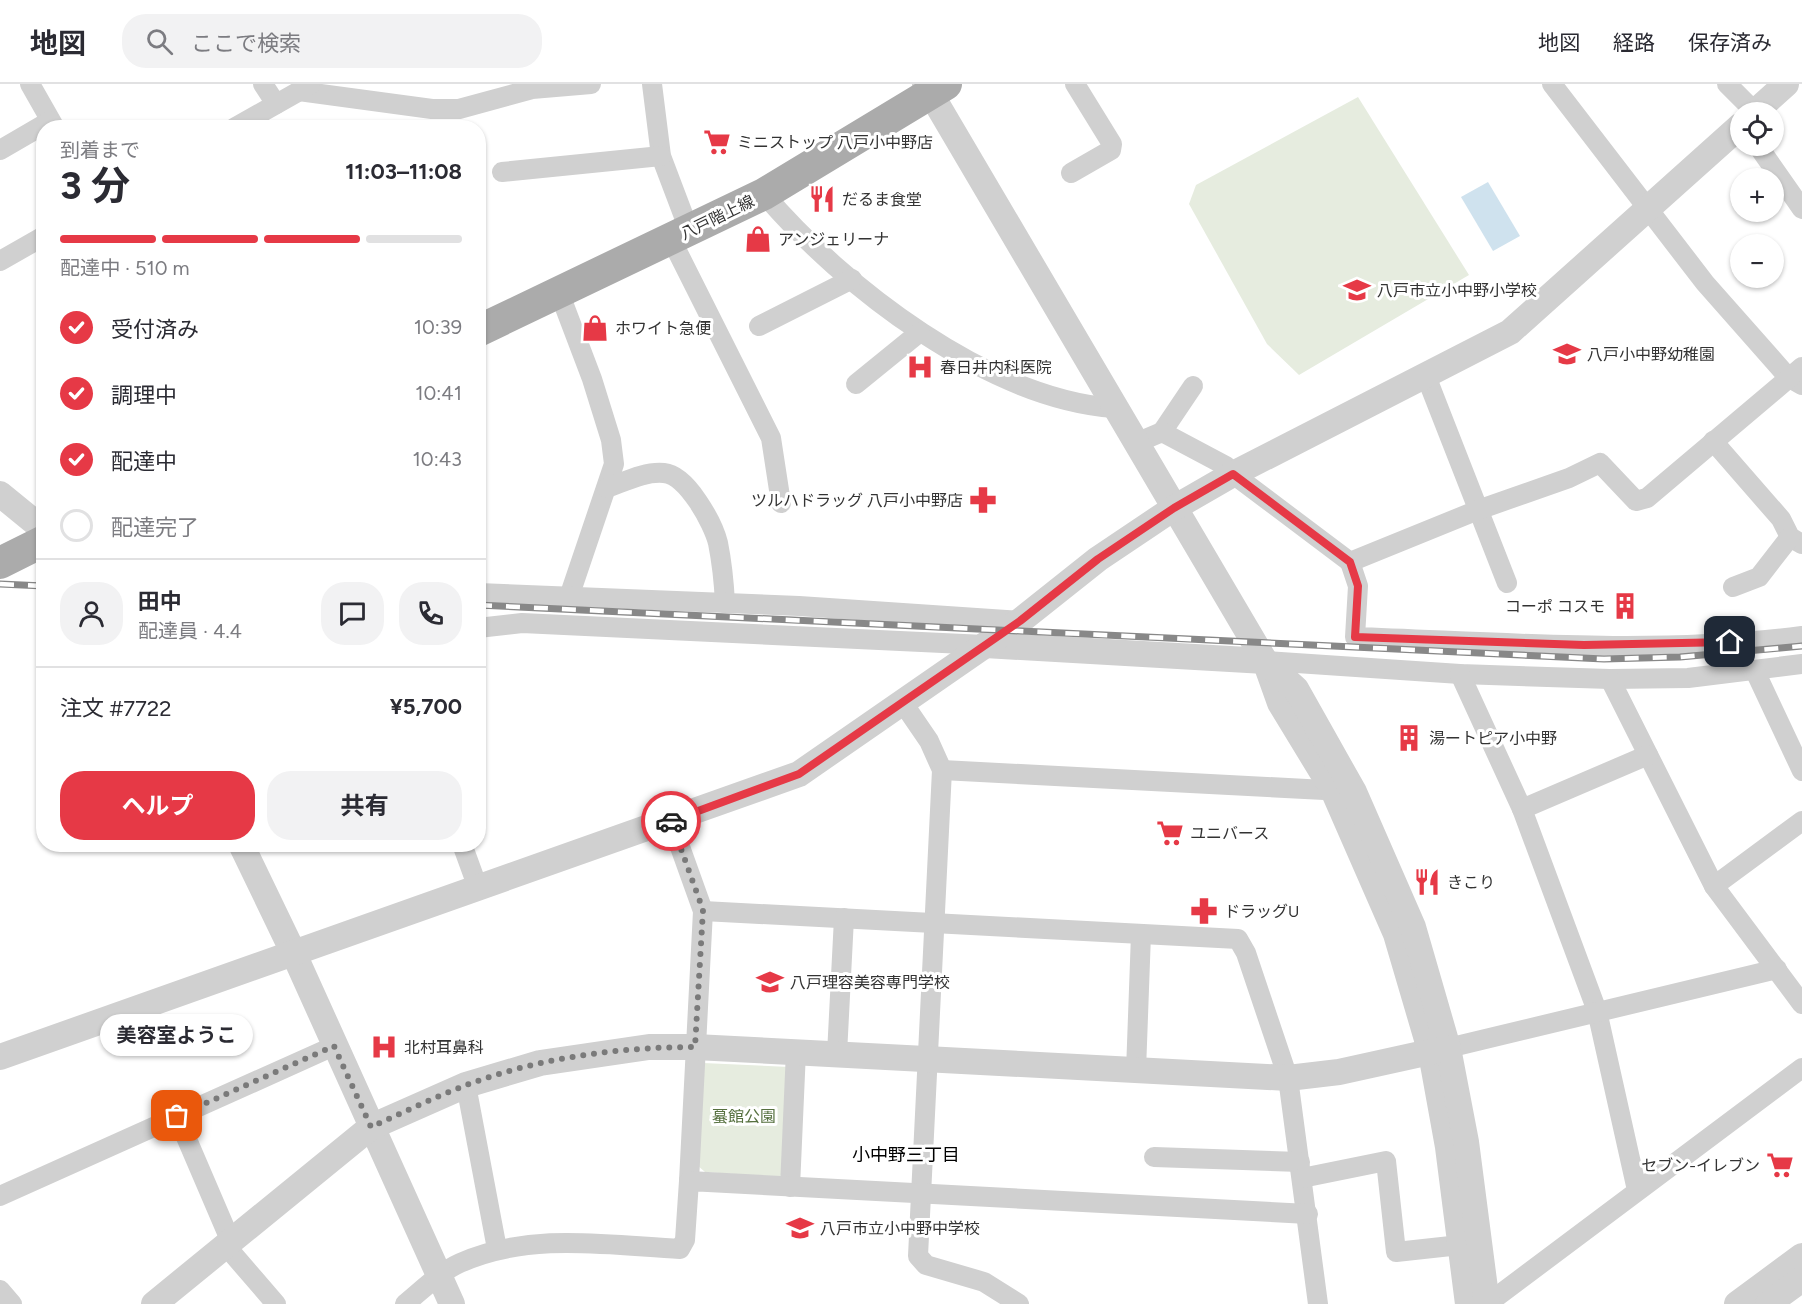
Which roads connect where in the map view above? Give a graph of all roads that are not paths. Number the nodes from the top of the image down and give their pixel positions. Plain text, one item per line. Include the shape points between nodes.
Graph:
1 (30, 84) edge
2 (263, 84) edge
3 (591, 84) edge
4 (652, 84) edge
5 (1075, 84) edge
6 (1552, 84) edge
7 (1727, 84) edge
8 (1786, 84) edge
9 (934, 87) edge
10 (305, 88) edge
11 (1745, 102) edge
12 (1766, 102) edge
13 (276, 104) junction
14 (50, 120) edge
15 (248, 120) edge
16 (36, 132) edge
17 (1730, 135) edge
18 (0, 150) edge
19 (661, 156) junction
20 (1765, 156) edge
21 (502, 172) dead end
22 (1071, 173) dead end
23 (765, 194) junction
24 (1649, 208) junction
25 (1802, 209) edge
26 (680, 234) junction
27 (36, 241) edge
28 (0, 261) edge
29 (852, 279) junction
30 (559, 292) junction
31 (759, 326) dead end
32 (486, 327) edge
33 (920, 332) junction
34 (1426, 376) junction
35 (1797, 376) edge
36 (856, 384) dead end
37 (1193, 386) dead end
38 (1114, 408) junction
39 (1161, 432) junction
40 (1713, 441) junction
41 (1136, 443) junction
42 (1233, 474) junction
43 (607, 488) junction
44 (0, 494) edge
45 (781, 503) dead end
46 (1174, 508) junction
47 (1478, 510) junction
48 (36, 523) edge
49 (1796, 541) edge
50 (36, 545) edge
51 (1350, 562) junction
52 (0, 563) edge
53 (1507, 583) dead end
54 (1733, 587) dead end
55 (486, 593) edge
56 (569, 597) junction
57 (725, 603) junction
58 (1020, 621) junction
59 (486, 627) edge
60 (1802, 636) edge
61 (985, 645) junction
62 (1265, 661) junction
63 (1802, 664) edge
64 (1755, 671) junction
65 (1460, 675) junction
66 (1610, 679) junction
67 (903, 703) junction
68 (1648, 755) junction
69 (942, 770) junction
70 (1802, 771) edge
71 (1344, 791) junction
72 (1522, 808) junction
73 (670, 819) junction
74 (1802, 821) edge
75 (245, 852) edge
76 (465, 852) edge
77 (1714, 886) junction
78 (478, 888) junction
79 (703, 910) junction
80 (844, 918) junction
81 (934, 922) junction
82 (1141, 933) junction
83 (294, 954) junction
84 (1777, 969) junction
85 (1802, 1004) edge
86 (1597, 1011) junction
87 (334, 1046) junction
88 (695, 1047) junction
89 (796, 1051) junction
90 (1439, 1051) junction
91 (837, 1054) junction
92 (0, 1057) edge
93 (927, 1059) junction
94 (1802, 1068) edge
95 (1136, 1071) junction
96 (1288, 1078) junction
97 (466, 1085) junction
98 (177, 1116) junction
99 (371, 1127) junction
100 (1154, 1157) dead end
101 (1301, 1170) junction
102 (689, 1181) junction
103 (790, 1187) junction
104 (1637, 1190) junction
105 (920, 1193) junction
106 (0, 1196) edge
107 (1308, 1214) junction
108 (228, 1244) junction
109 (1460, 1245) junction
110 (497, 1249) junction
111 (1802, 1256) edge
112 (440, 1276) junction
113 (1802, 1279) edge
114 (0, 1290) edge
115 (156, 1303) edge
116 (12, 1304) edge
117 (276, 1304) edge
118 (405, 1304) edge
119 (452, 1304) edge
120 (1019, 1304) edge
121 (1318, 1304) edge
122 (1468, 1304) edge
123 (1487, 1304) edge
124 (1737, 1304) edge
125 (1768, 1304) edge

1 - 14 street
2 - 13 street
3 - 10 street via 532,89 459,109 432,109
4 - 19 street
5 - 22 street via 1112,144 1111,150
6 - 24 street
7 - 11 street
8 - 12 street
9 - 23 main road, 八戸階上線
9 - 38 street
10 - 13 street
13 - 15 street
16 - 18 street
17 - 24 street
19 - 21 street
19 - 26 street
20 - 25 street
23 - 26 main road, 八戸階上線
23 - 29 street via 790,224
24 - 34 street via 1510,332
24 - 35 street via 1705,283
26 - 30 main road, 八戸階上線
26 - 45 street via 771,438
27 - 28 street
29 - 31 street
29 - 33 street
30 - 32 main road, 八戸階上線
30 - 43 street via 611,440 614,464
33 - 36 street
33 - 38 street via 987,369 1045,393 1083,405
34 - 42 street
34 - 47 street
35 - 40 street
37 - 39 street
38 - 41 street
39 - 41 street
39 - 42 street via 1226,465
40 - 47 street via 1647,498 1636,501 1600,463
40 - 49 street
41 - 46 street
42 - 46 street
42 - 51 street
43 - 56 street
43 - 57 street via 651,473 672,474 683,481 717,540
44 - 48 street
46 - 58 street via 1098,559
46 - 62 street
47 - 51 street
47 - 53 street
49 - 54 street via 1759,577
50 - 52 main road
51 - 60 street via 1358,586 1355,637 1650,646
55 - 56 street
56 - 57 street
57 - 58 street
58 - 61 street
59 - 61 street via 522,623
61 - 62 street
61 - 67 street
62 - 65 street
62 - 71 street via 1296,689
63 - 64 street
64 - 66 street via 1688,678
64 - 70 street
65 - 66 street
65 - 72 street
66 - 68 street
67 - 69 street via 929,741
67 - 73 street via 799,774
68 - 72 street
68 - 77 street
69 - 71 street
69 - 81 street
71 - 90 street
72 - 86 street
73 - 78 street
73 - 79 street
74 - 77 street
75 - 83 street
76 - 78 street
77 - 84 street
78 - 83 street
79 - 80 street
79 - 88 street
80 - 81 street
80 - 91 street
81 - 82 street
81 - 93 street
82 - 95 street
82 - 96 street via 1238,939
83 - 87 street
83 - 92 street
84 - 85 street
84 - 86 street
86 - 90 street
86 - 104 street
87 - 98 street
87 - 99 street
88 - 89 street
88 - 97 street via 649,1047 540,1063
88 - 102 street
89 - 91 street
89 - 103 street
90 - 96 street via 1339,1072
90 - 109 street
90 - 123 street via 1466,1142
91 - 93 street
93 - 95 street
93 - 105 street
94 - 104 street
95 - 96 street
96 - 101 street
97 - 99 street
97 - 110 street
98 - 106 street
98 - 108 street
99 - 108 street
99 - 112 street
100 - 101 street
101 - 107 street
101 - 109 street via 1386,1161 1396,1252
102 - 103 street
102 - 110 street via 685,1240 680,1249 526,1244
103 - 105 street
104 - 123 street
105 - 107 street
105 - 120 street via 918,1256 926,1265 984,1282
107 - 121 street
108 - 115 street
108 - 117 street
109 - 122 street
110 - 112 street via 459,1263
111 - 124 street
112 - 118 street
112 - 119 street
113 - 125 street
114 - 116 street

